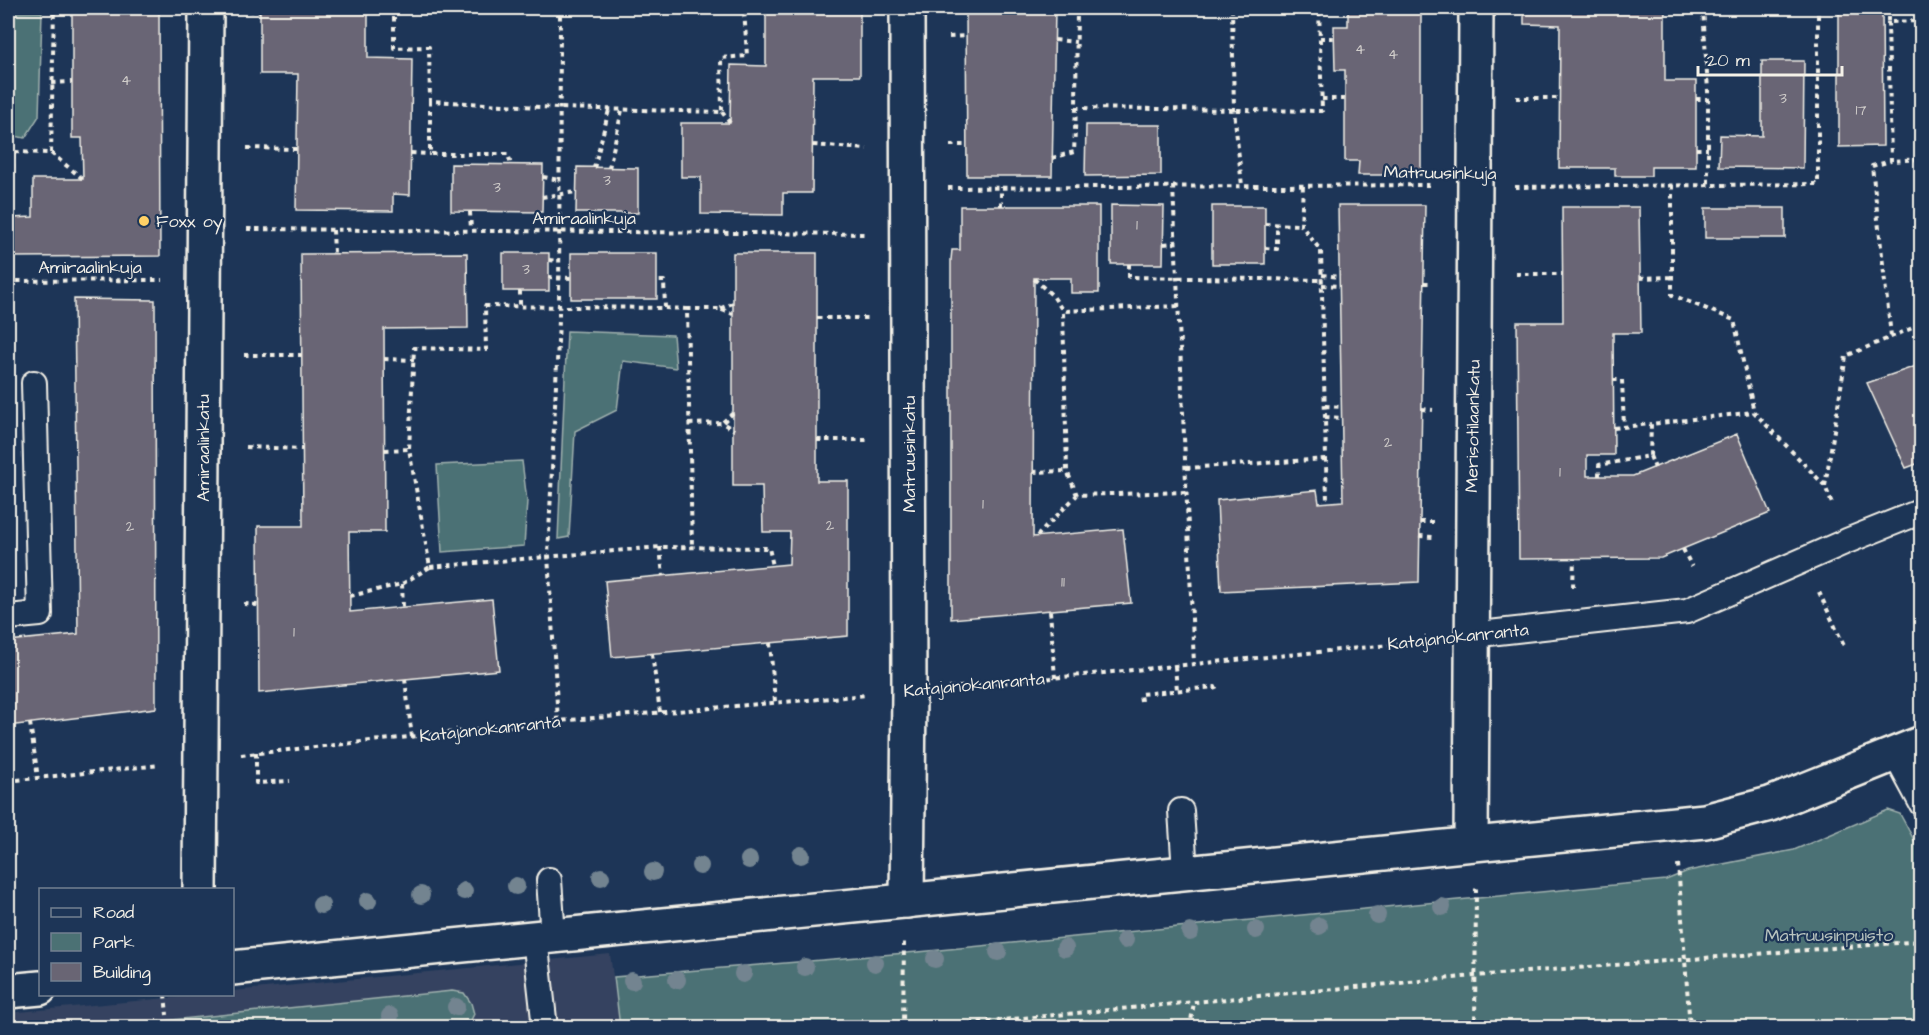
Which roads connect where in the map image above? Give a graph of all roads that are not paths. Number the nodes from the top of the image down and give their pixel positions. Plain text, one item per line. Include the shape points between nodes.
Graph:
1 (206, 8) edge
2 (906, 8) edge
3 (1476, 8) edge
4 (34, 383) dead end
5 (1922, 511) edge
6 (8, 617) edge
7 (1471, 634) junction
8 (1908, 748) edge
9 (1922, 804) edge
10 (1181, 812) dead end
11 (1471, 844) junction
12 (1185, 872) junction
13 (549, 880) dead end
14 (200, 888) edge
15 (907, 901) junction
16 (544, 937) junction
17 (234, 968) edge
18 (39, 988) edge
19 (8, 991) edge
20 (545, 1028) edge

1 - 14 street, Amiraalinkatu
2 - 15 street, Matruusinkatu
3 - 7 street, Merisotilaankatu
4 - 6 lane via 40,614
5 - 7 lane, Katajanokanranta via 1687,611
7 - 11 street, Merisotilaankatu
8 - 9 lane
8 - 11 street via 1770,804 1705,821
10 - 12 lane
11 - 12 street
12 - 15 street
13 - 16 lane
15 - 16 street
16 - 17 street
16 - 20 lane
18 - 19 street

